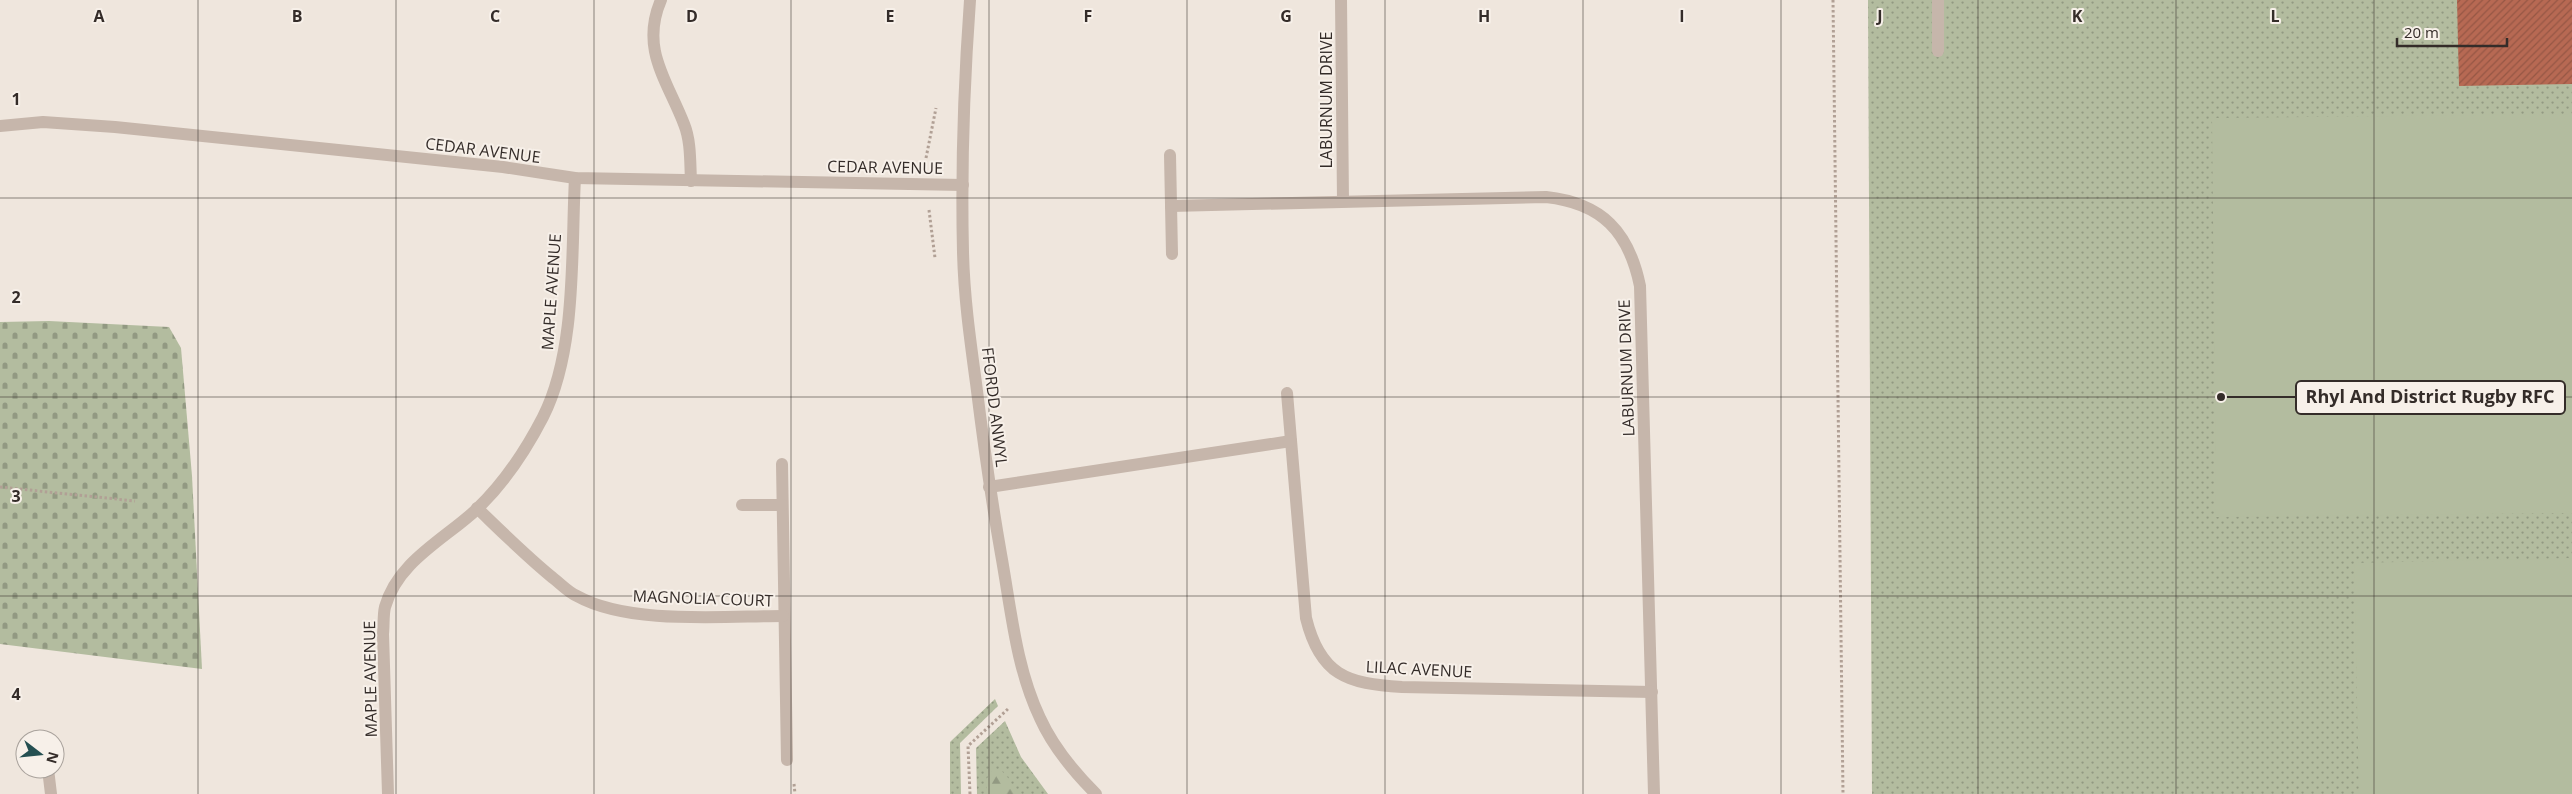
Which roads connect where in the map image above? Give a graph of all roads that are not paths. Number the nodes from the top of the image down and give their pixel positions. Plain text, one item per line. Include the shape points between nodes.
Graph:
1 (661, 0) edge
2 (970, 0) edge
3 (1341, 0) edge
4 (1938, 0) edge
5 (1938, 51) dead end
6 (0, 126) edge
7 (1170, 155) dead end
8 (575, 178) junction
9 (691, 181) junction
10 (963, 185) junction
11 (1343, 201) junction
12 (1170, 206) junction
13 (1172, 254) dead end
14 (1287, 393) dead end
15 (1291, 442) junction
16 (782, 464) dead end
17 (989, 487) junction
18 (742, 505) dead end
19 (782, 505) junction
20 (477, 508) junction
21 (783, 616) junction
22 (1652, 692) junction
23 (787, 760) dead end
24 (49, 779) edge
25 (51, 794) edge
26 (388, 794) edge
27 (1096, 794) edge
28 (1654, 794) edge

1 - 9 street via 656,12 653,44 664,81 685,124
2 - 10 street, FFORDD ANWYL
3 - 11 street, LABURNUM DRIVE
4 - 5 street
6 - 8 street, CEDAR AVENUE via 43,122 115,127 503,167
7 - 12 street
8 - 9 street, CEDAR AVENUE
8 - 20 street, MAPLE AVENUE via 567,337 555,390 515,466
9 - 10 street, CEDAR AVENUE
10 - 17 street, FFORDD ANWYL via 967,312
11 - 12 street, LABURNUM DRIVE
11 - 22 street, LABURNUM DRIVE via 1565,199 1597,212 1621,236 1631,252 1640,286
12 - 13 street
14 - 15 street, LILAC AVENUE
15 - 17 street
15 - 22 street, LILAC AVENUE via 1306,618 1322,658 1344,677 1369,685 1402,687
16 - 19 street, MAGNOLIA COURT
17 - 27 street, FFORDD ANWYL via 1017,644 1029,691 1058,750
18 - 19 street
19 - 21 street, MAGNOLIA COURT
20 - 21 street, MAGNOLIA COURT via 556,580 576,596 596,605 651,616
20 - 26 street, MAPLE AVENUE via 421,554 393,588 385,608
21 - 23 street, MAGNOLIA COURT
22 - 28 street, LABURNUM DRIVE
24 - 25 street

